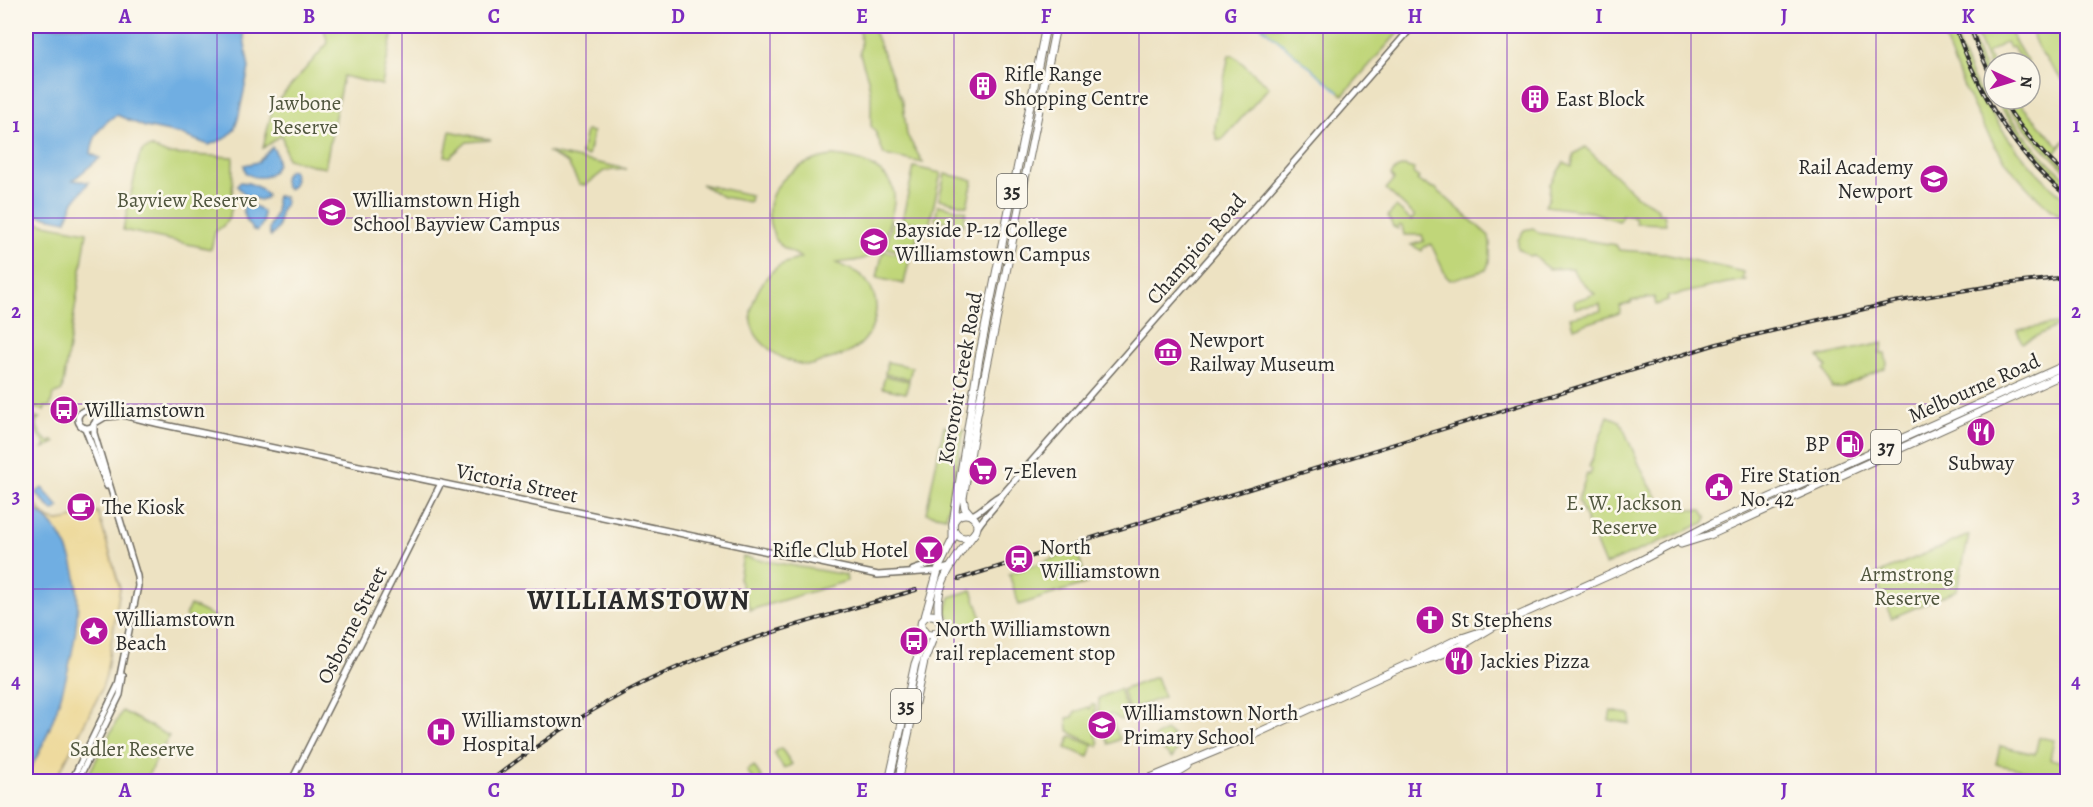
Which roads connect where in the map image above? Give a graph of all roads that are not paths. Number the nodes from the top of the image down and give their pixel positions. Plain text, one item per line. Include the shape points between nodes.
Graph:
1 (1046, 26) edge
2 (1056, 26) edge
3 (1413, 26) edge
4 (1046, 78) junction
5 (1033, 88) junction
6 (2067, 364) edge
7 (987, 365) junction
8 (977, 366) junction
9 (2067, 372) edge
10 (90, 411) junction
11 (119, 416) junction
12 (94, 424) junction
13 (85, 428) junction
14 (96, 439) junction
15 (1878, 450) junction
16 (1883, 457) junction
17 (99, 467) junction
18 (441, 483) junction
19 (1003, 494) junction
20 (114, 501) junction
21 (971, 515) junction
22 (1716, 522) junction
23 (953, 525) junction
24 (1720, 530) junction
25 (976, 531) junction
26 (1666, 548) junction
27 (942, 560) junction
28 (950, 567) junction
29 (938, 571) junction
30 (908, 572) junction
31 (925, 617) junction
32 (940, 623) junction
33 (924, 632) junction
34 (935, 633) junction
35 (115, 698) junction
36 (1206, 756) junction
37 (893, 763) junction
38 (902, 765) junction
39 (1150, 780) edge
40 (71, 782) edge
41 (76, 782) edge
42 (291, 782) edge
43 (889, 782) edge
44 (898, 782) edge
45 (1141, 782) edge
46 (1161, 782) edge

1 - 5 main road, Kororoit Creek Road / 35
2 - 4 main road, Kororoit Creek Road / 35
3 - 19 street, Champion Road
4 - 5 main road
4 - 7 main road, Kororoit Creek Road / 35
5 - 8 main road, Kororoit Creek Road / 35
6 - 15 main road, Melbourne Road / 37
7 - 8 main road
7 - 21 main road, Kororoit Creek Road / 35 via 963,498
8 - 23 main road, Kororoit Creek Road / 35
9 - 16 main road, Melbourne Road / 37
10 - 11 street, Victoria Street via 108,411
10 - 12 street via 95,417
10 - 13 street via 82,412 78,418
11 - 12 street, Victoria Street via 105,417
11 - 18 street, Victoria Street
12 - 13 street
12 - 14 street
13 - 17 street
14 - 17 street
14 - 20 street
15 - 16 main road
15 - 22 main road, Melbourne Road / 37
16 - 24 main road, Melbourne Road / 37
17 - 20 street
18 - 30 street, Victoria Street via 878,576
18 - 42 street, Osborne Street
19 - 21 street, Champion Road
19 - 25 street, Champion Road
20 - 35 street via 138,581 122,688
21 - 23 main road via 958,515
21 - 25 main road, 35
22 - 24 main road
22 - 26 main road, Melbourne Road / 37
23 - 25 main road via 955,533 962,537
23 - 27 main road, 35 via 952,541
24 - 26 main road, Melbourne Road / 37
25 - 28 main road, 35
26 - 36 main road, Melbourne Road / 37
27 - 29 main road, 35
27 - 30 street, Victoria Street
28 - 29 street, Victoria Street
28 - 32 main road, 35 via 938,606
29 - 30 street, Victoria Street
29 - 31 main road, 35
31 - 32 main road via 934,615
31 - 33 main road, 35 via 921,625
32 - 34 main road, 35
33 - 34 main road
33 - 37 main road, 35
34 - 38 main road, 35 via 924,661
35 - 40 street
35 - 41 street
36 - 39 main road, Melbourne Road / 37
36 - 46 main road, Melbourne Road / 37
37 - 38 main road
37 - 43 main road, 35
38 - 44 main road, 35
39 - 45 main road, Melbourne Road / 37

